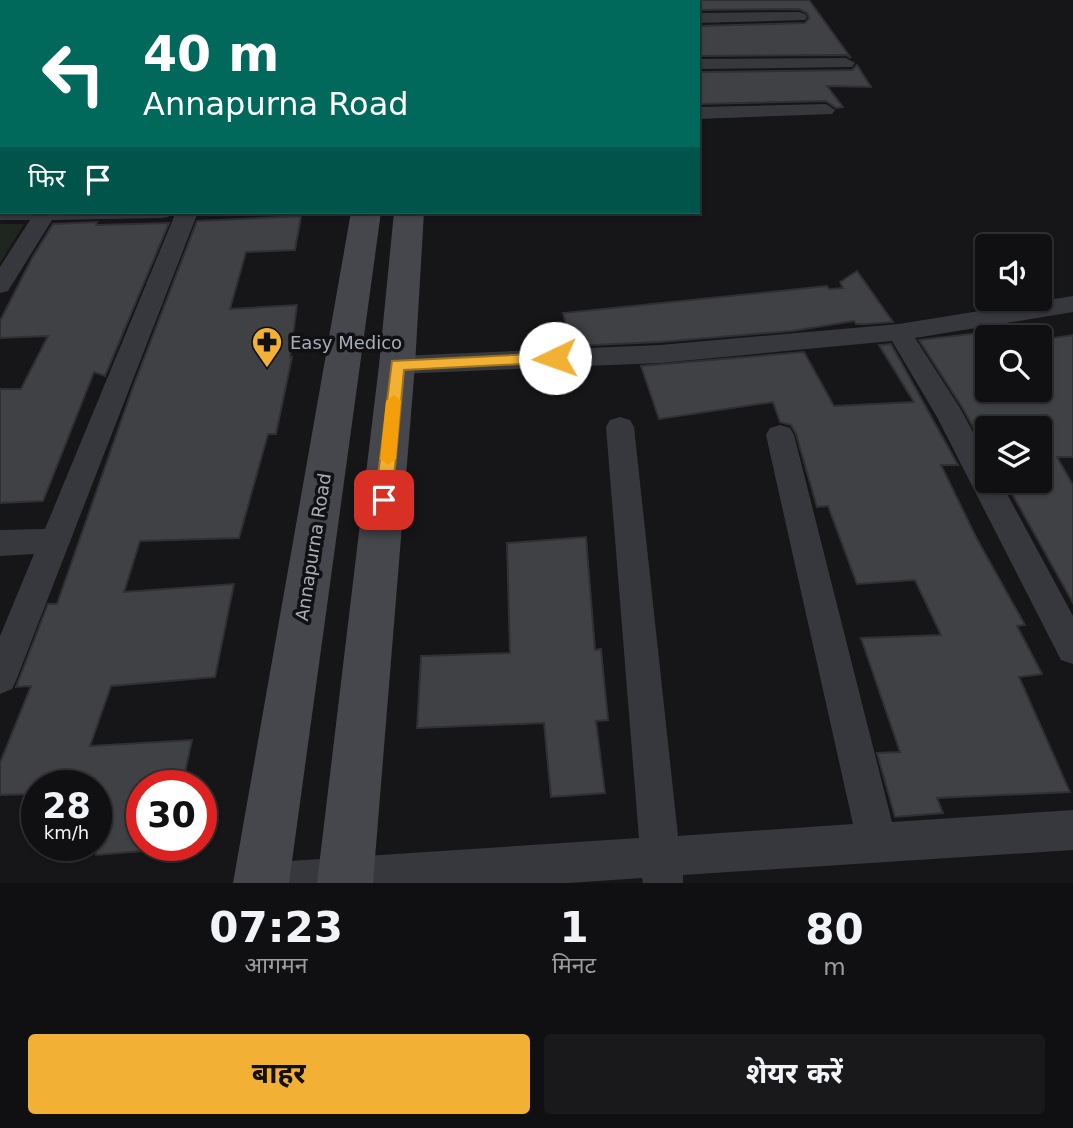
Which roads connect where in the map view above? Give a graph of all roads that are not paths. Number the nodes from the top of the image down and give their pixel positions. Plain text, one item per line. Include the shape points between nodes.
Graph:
1 (799, 17) dead end
2 (700, 18) edge
3 (846, 63) dead end
4 (700, 64) edge
5 (826, 110) dead end
6 (700, 113) edge
7 (45, 214) edge
8 (186, 214) edge
9 (366, 214) edge
10 (409, 214) edge
11 (0, 286) edge
12 (1073, 304) edge
13 (900, 332) junction
14 (397, 365) junction
15 (621, 427) dead end
16 (780, 435) dead end
17 (55, 541) junction
18 (0, 543) edge
19 (1073, 649) edge
20 (0, 678) edge
21 (1073, 830) edge
22 (877, 843) junction
23 (662, 870) edge
24 (345, 880) edge
25 (260, 883) edge

1 - 2 street
3 - 4 street
5 - 6 street
7 - 11 street
8 - 17 street
9 - 25 main road, Annapurna Road
10 - 14 main road
12 - 13 street
13 - 14 street via 660,354
13 - 19 street via 950,415
14 - 24 main road
15 - 23 street
16 - 22 street
17 - 18 street
17 - 20 street
21 - 22 street
22 - 23 street
23 - 24 street
24 - 25 street

